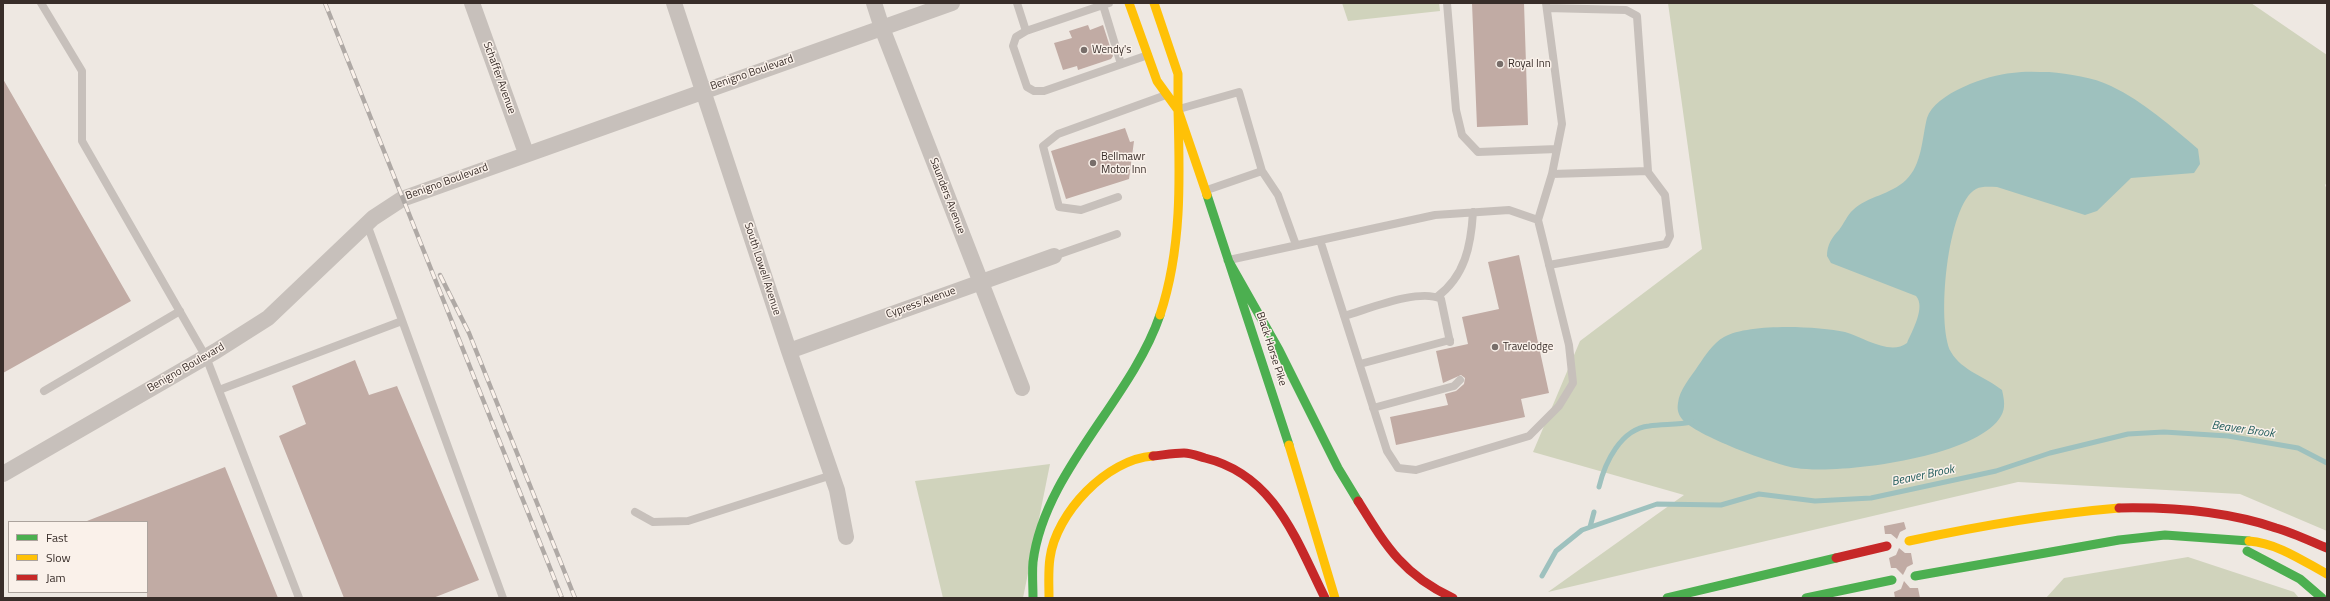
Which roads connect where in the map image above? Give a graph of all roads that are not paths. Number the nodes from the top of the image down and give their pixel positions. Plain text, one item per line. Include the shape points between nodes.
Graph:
1 (41, 3) edge
2 (472, 3) edge
3 (674, 3) edge
4 (874, 3) edge
5 (952, 3) edge
6 (1016, 3) edge
7 (1130, 3) edge
8 (1154, 3) edge
9 (1446, 3) edge
10 (1106, 4) edge
11 (1547, 6) edge
12 (882, 28) junction
13 (1026, 31) junction
14 (1148, 54) junction
15 (1121, 64) junction
16 (704, 90) junction
17 (1167, 95) junction
18 (1178, 110) junction
19 (1557, 150) junction
20 (526, 153) junction
21 (1262, 171) junction
22 (1647, 171) junction
23 (1552, 174) junction
24 (1206, 191) junction
25 (1118, 197) dead end
26 (1473, 212) junction
27 (1538, 220) junction
28 (367, 224) junction
29 (1117, 234) dead end
30 (1320, 240) junction
31 (1296, 245) junction
32 (1054, 256) joint
33 (1228, 260) junction
34 (1549, 265) junction
35 (980, 281) junction
36 (1437, 297) junction
37 (180, 311) junction
38 (1344, 316) junction
39 (402, 321) junction
40 (789, 351) junction
41 (206, 357) junction
42 (1360, 364) junction
43 (1460, 380) dead end
44 (1022, 388) dead end
45 (219, 390) junction
46 (44, 391) dead end
47 (1373, 408) junction
48 (3, 474) edge
49 (832, 476) junction
50 (635, 512) dead end
51 (846, 537) dead end
52 (2208, 537) junction
53 (1909, 541) dead end
54 (1887, 546) dead end
55 (2327, 548) edge
56 (1767, 574) junction
57 (2327, 574) edge
58 (1916, 576) dead end
59 (1892, 580) dead end
60 (1721, 595) dead end
61 (299, 598) edge
62 (503, 598) edge
63 (1033, 598) edge
64 (1049, 598) edge
65 (1325, 598) edge
66 (1335, 598) edge
67 (1453, 598) edge
68 (1667, 598) edge
69 (1806, 598) edge
70 (2322, 598) edge

1 - 37 lane via 82,71 82,141
2 - 20 street, Schaffer Avenue
3 - 16 street, South Lowell Avenue
4 - 12 street, Saunders Avenue
5 - 12 street, Benigno Boulevard
6 - 13 lane
7 - 14 main road, Black Horse Pike
8 - 18 main road, Black Horse Pike via 1178,74
9 - 19 lane via 1456,110 1462,134 1478,152
10 - 13 lane
10 - 15 lane
11 - 19 lane via 1562,124
11 - 22 lane via 1626,10 1638,16
12 - 16 street, Benigno Boulevard
12 - 35 street, Saunders Avenue
13 - 15 lane via 1016,37 1013,46 1027,87 1034,91 1044,91
14 - 15 lane
14 - 17 main road, Black Horse Pike via 1157,81
16 - 20 street, Benigno Boulevard
16 - 40 street, South Lowell Avenue
17 - 18 main road, Black Horse Pike
17 - 25 lane via 1058,134 1043,146 1059,207 1080,210
18 - 21 lane via 1239,92
18 - 24 main road, Black Horse Pike
18 - 63 main road via 1179,221 1172,270 1162,312 1133,372 1066,477 1049,509 1035,550 1031,576
19 - 23 lane
20 - 28 street, Benigno Boulevard via 402,199
21 - 24 lane
21 - 31 lane via 1278,195
22 - 23 lane
22 - 34 lane via 1665,195 1670,236 1666,244
23 - 27 lane
24 - 33 main road, Black Horse Pike
26 - 27 lane via 1509,210
26 - 30 lane via 1435,215
26 - 36 lane via 1471,239 1462,269 1447,290
27 - 34 lane
28 - 39 lane
28 - 41 street, Benigno Boulevard via 268,318
29 - 32 lane
30 - 31 lane
30 - 38 lane
31 - 33 lane
32 - 35 street, Cypress Avenue
33 - 66 main road, Black Horse Pike via 1309,506
33 - 67 main road via 1279,350 1338,468 1380,537 1406,569
34 - 47 lane via 1569,345 1573,383 1559,406 1529,436 1416,470 1398,468 1387,451
35 - 40 street, Cypress Avenue
35 - 44 street, Saunders Avenue
36 - 38 lane via 1421,295
36 - 42 lane via 1441,299 1450,341
37 - 41 lane
37 - 46 lane
38 - 42 lane
39 - 45 lane
39 - 62 lane
40 - 49 street, South Lowell Avenue
41 - 45 lane
41 - 48 street, Benigno Boulevard
42 - 47 lane
43 - 47 lane via 1454,386
45 - 61 lane
49 - 50 lane via 688,521 653,522
49 - 51 street, South Lowell Avenue
52 - 57 main road via 2259,542 2282,550
52 - 58 main road via 2165,535 2119,540
52 - 70 main road via 2256,554 2273,563 2300,579
53 - 55 main road via 2052,514 2103,509 2174,508 2247,518 2278,526
54 - 56 main road
56 - 60 main road
56 - 68 main road
59 - 69 main road
64 - 65 main road via 1048,569 1051,552 1059,528 1077,499 1106,473 1124,464 1162,454 1179,454 1218,461 1257,484 1283,516

